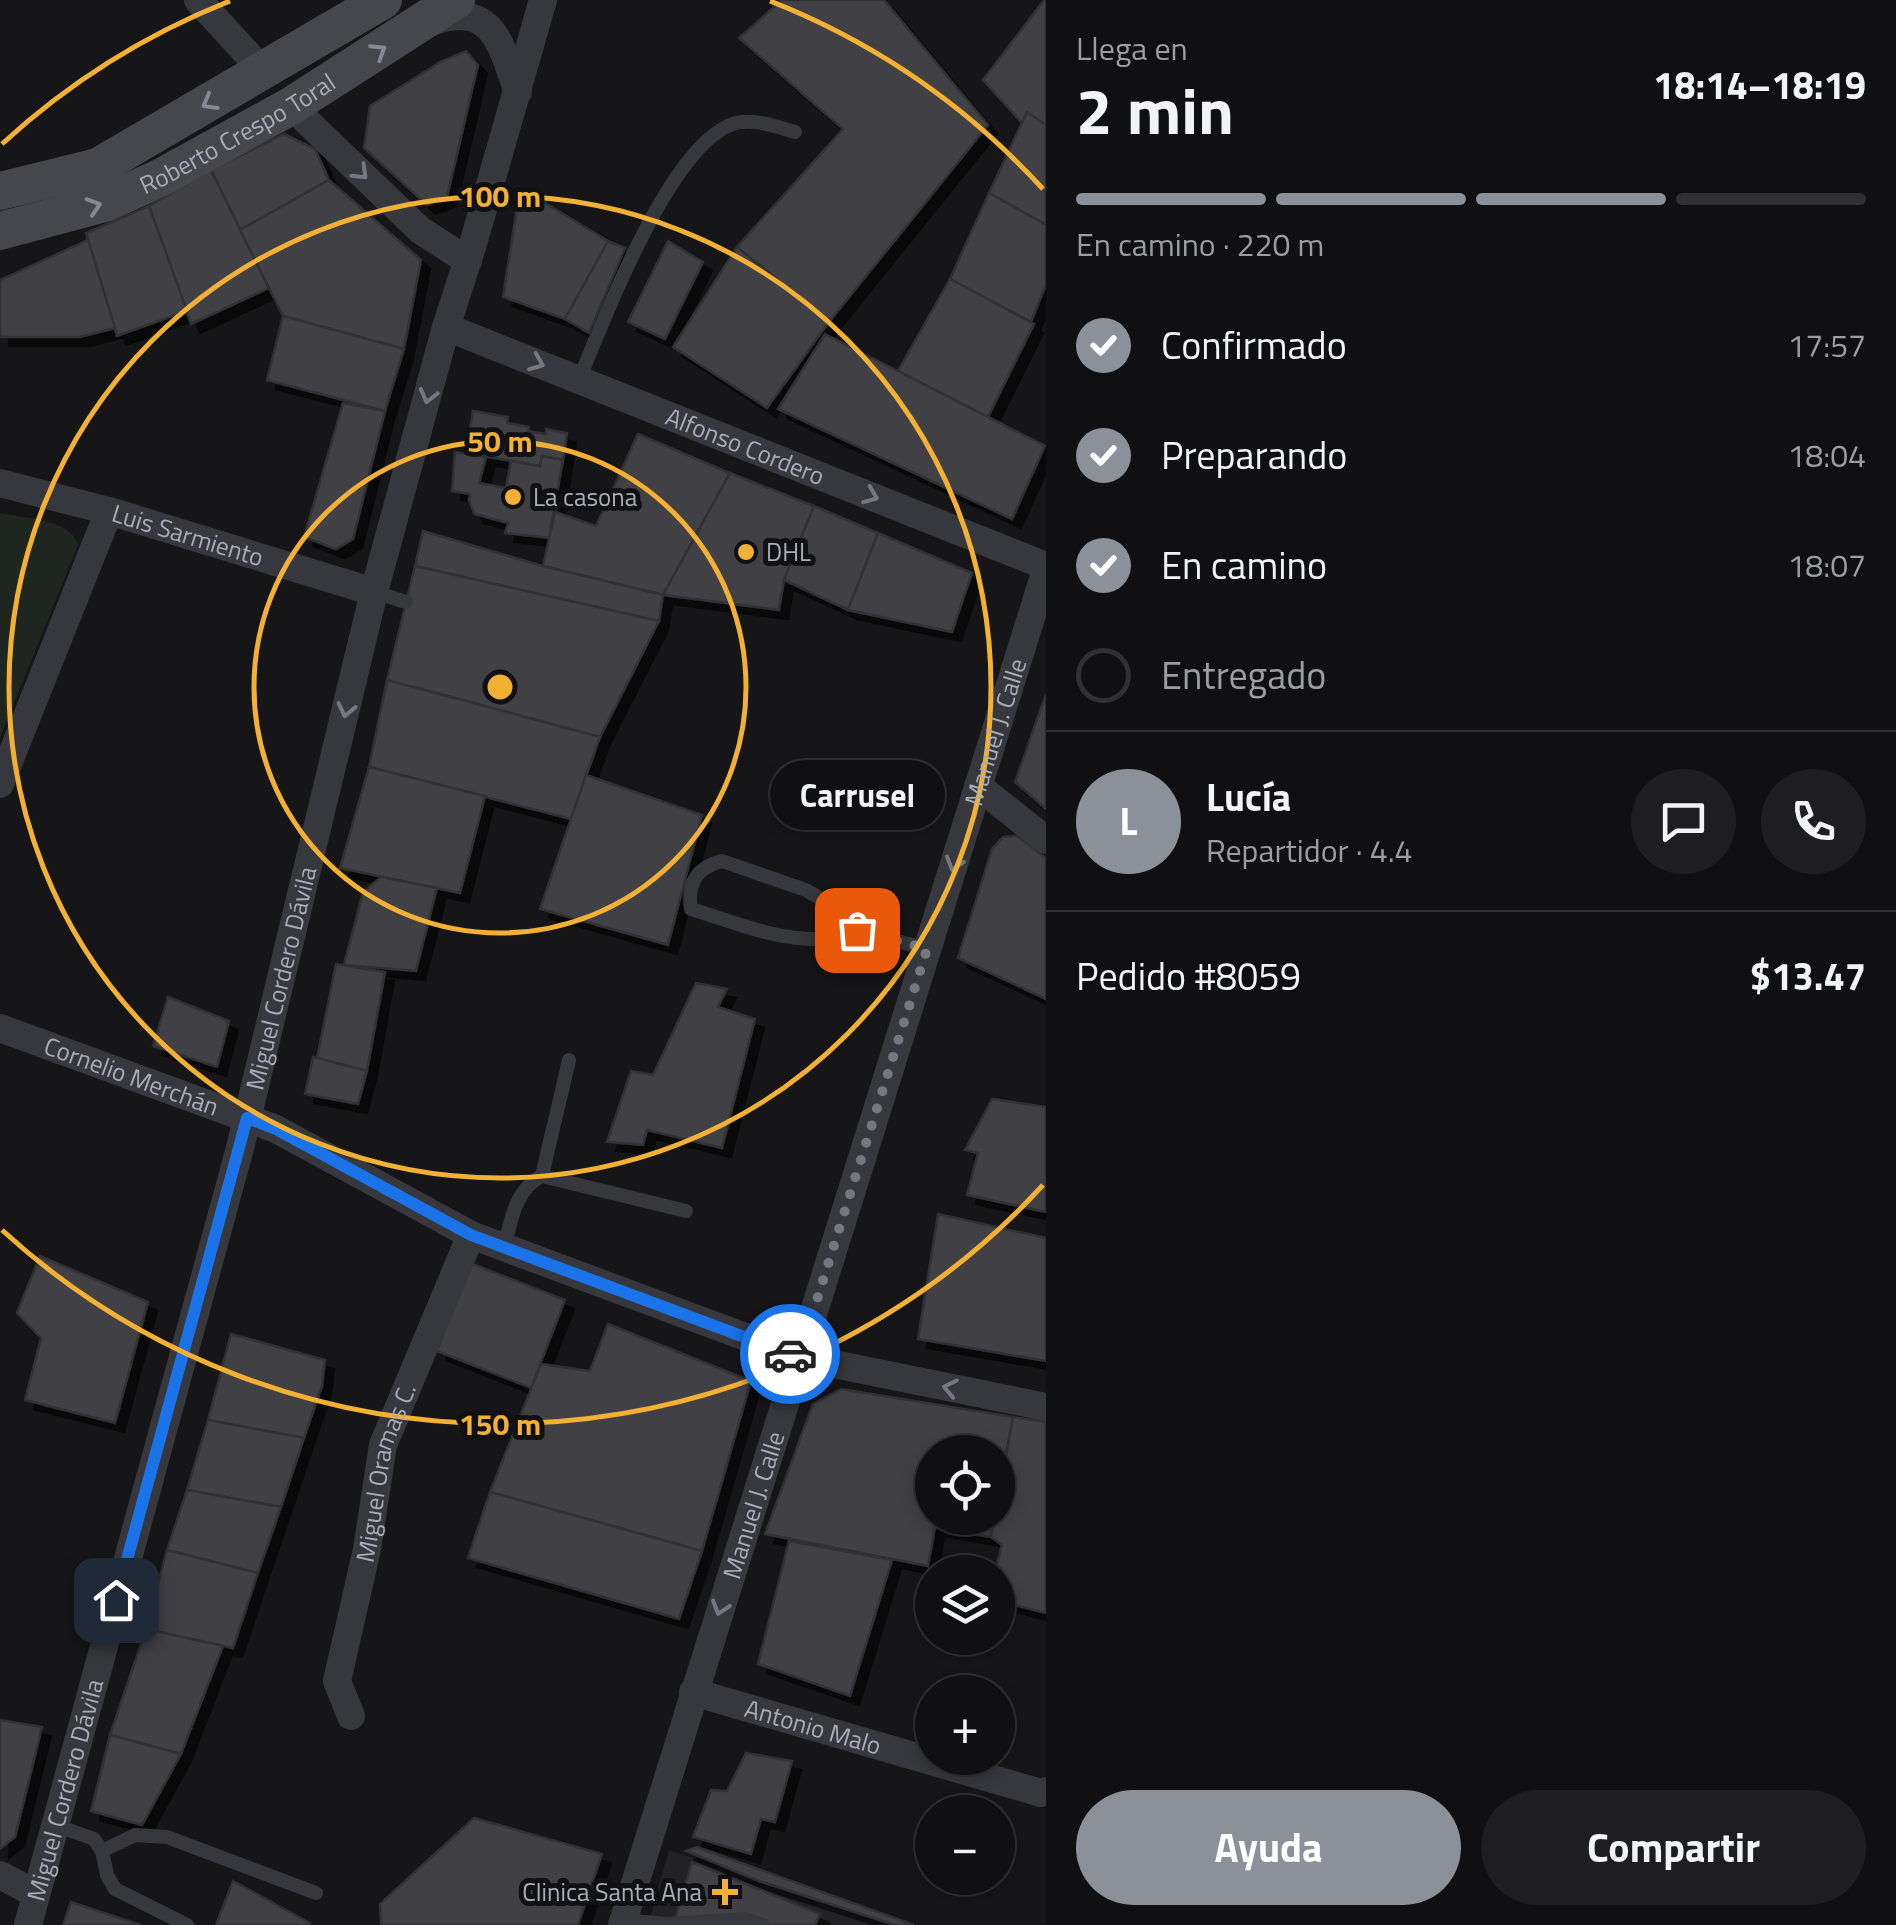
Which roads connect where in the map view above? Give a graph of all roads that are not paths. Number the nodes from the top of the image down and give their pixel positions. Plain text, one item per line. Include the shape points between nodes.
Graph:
1 (198, 0) edge
2 (383, 0) edge
3 (456, 0) edge
4 (543, 0) edge
5 (423, 24) junction
6 (264, 72) junction
7 (518, 92) junction
8 (291, 106) junction
9 (795, 132) dead end
10 (0, 191) edge
11 (0, 231) edge
12 (468, 261) junction
13 (446, 327) junction
14 (579, 380) junction
15 (0, 483) edge
16 (109, 511) junction
17 (1046, 568) edge
18 (374, 592) junction
19 (406, 602) dead end
20 (1, 779) edge
21 (978, 786) junction
22 (1046, 840) edge
23 (834, 924) junction
24 (927, 949) junction
25 (0, 1028) edge
26 (569, 1060) dead end
27 (247, 1118) junction
28 (542, 1176) junction
29 (686, 1212) dead end
30 (471, 1235) junction
31 (504, 1248) junction
32 (799, 1357) junction
33 (1046, 1407) edge
34 (693, 1692) junction
35 (351, 1716) dead end
36 (1046, 1791) edge
37 (55, 1826) junction
38 (102, 1851) junction
39 (0, 1875) edge
40 (36, 1894) junction
41 (316, 1894) dead end
42 (623, 1923) edge
43 (28, 1925) edge
44 (186, 1925) edge
45 (763, 1925) edge

1 - 6 street
2 - 6 main road, Roberto Crespo Toral
3 - 5 main road, Roberto Crespo Toral
4 - 7 street, Miguel Cordero Dávila
5 - 7 street via 455,14 476,16 501,46
8 -> 5 main road, Roberto Crespo Toral
6 -> 10 main road, Roberto Crespo Toral via 98,167
7 - 12 street, Miguel Cordero Dávila
11 -> 8 main road, Roberto Crespo Toral via 105,203
8 -> 12 street via 420,230
9 - 14 lane via 756,122 730,124 701,143 663,195
12 - 13 street, Miguel Cordero Dávila
13 -> 14 street, Alfonso Cordero
13 -> 18 street, Miguel Cordero Dávila
14 -> 17 street, Alfonso Cordero
15 - 16 street, Luis Sarmiento
16 - 18 street, Luis Sarmiento
16 - 20 street
17 - 21 street, Manuel J. Calle
18 - 19 lane
18 -> 27 street, Miguel Cordero Dávila
21 - 22 street
21 -> 24 street, Manuel J. Calle
23 - 23 lane via 826,902 806,890 722,861 695,874 691,909 802,940 823,939
23 - 24 lane
24 - 32 street, Manuel J. Calle
25 - 27 street, Cornelio Merchán
26 - 28 lane
27 - 30 street, Cornelio Merchán
27 - 37 street, Miguel Cordero Dávila
28 - 29 lane
28 - 31 lane via 530,1182 513,1210
30 - 31 street, Cornelio Merchán
30 - 35 street, Miguel Oramas C. via 383,1445 337,1680
31 - 32 street, Cornelio Merchán
33 -> 32 street, Cornelio Merchán
32 -> 34 street, Manuel J. Calle
34 - 36 street, Antonio Malo
34 - 42 street, Manuel J. Calle
37 - 38 lane via 94,1839
37 - 40 street, Miguel Cordero Dávila
38 - 41 lane via 135,1835 167,1837
38 - 44 lane via 115,1890
39 - 40 street
40 - 43 street, Miguel Cordero Dávila
42 - 45 lane via 744,1919

